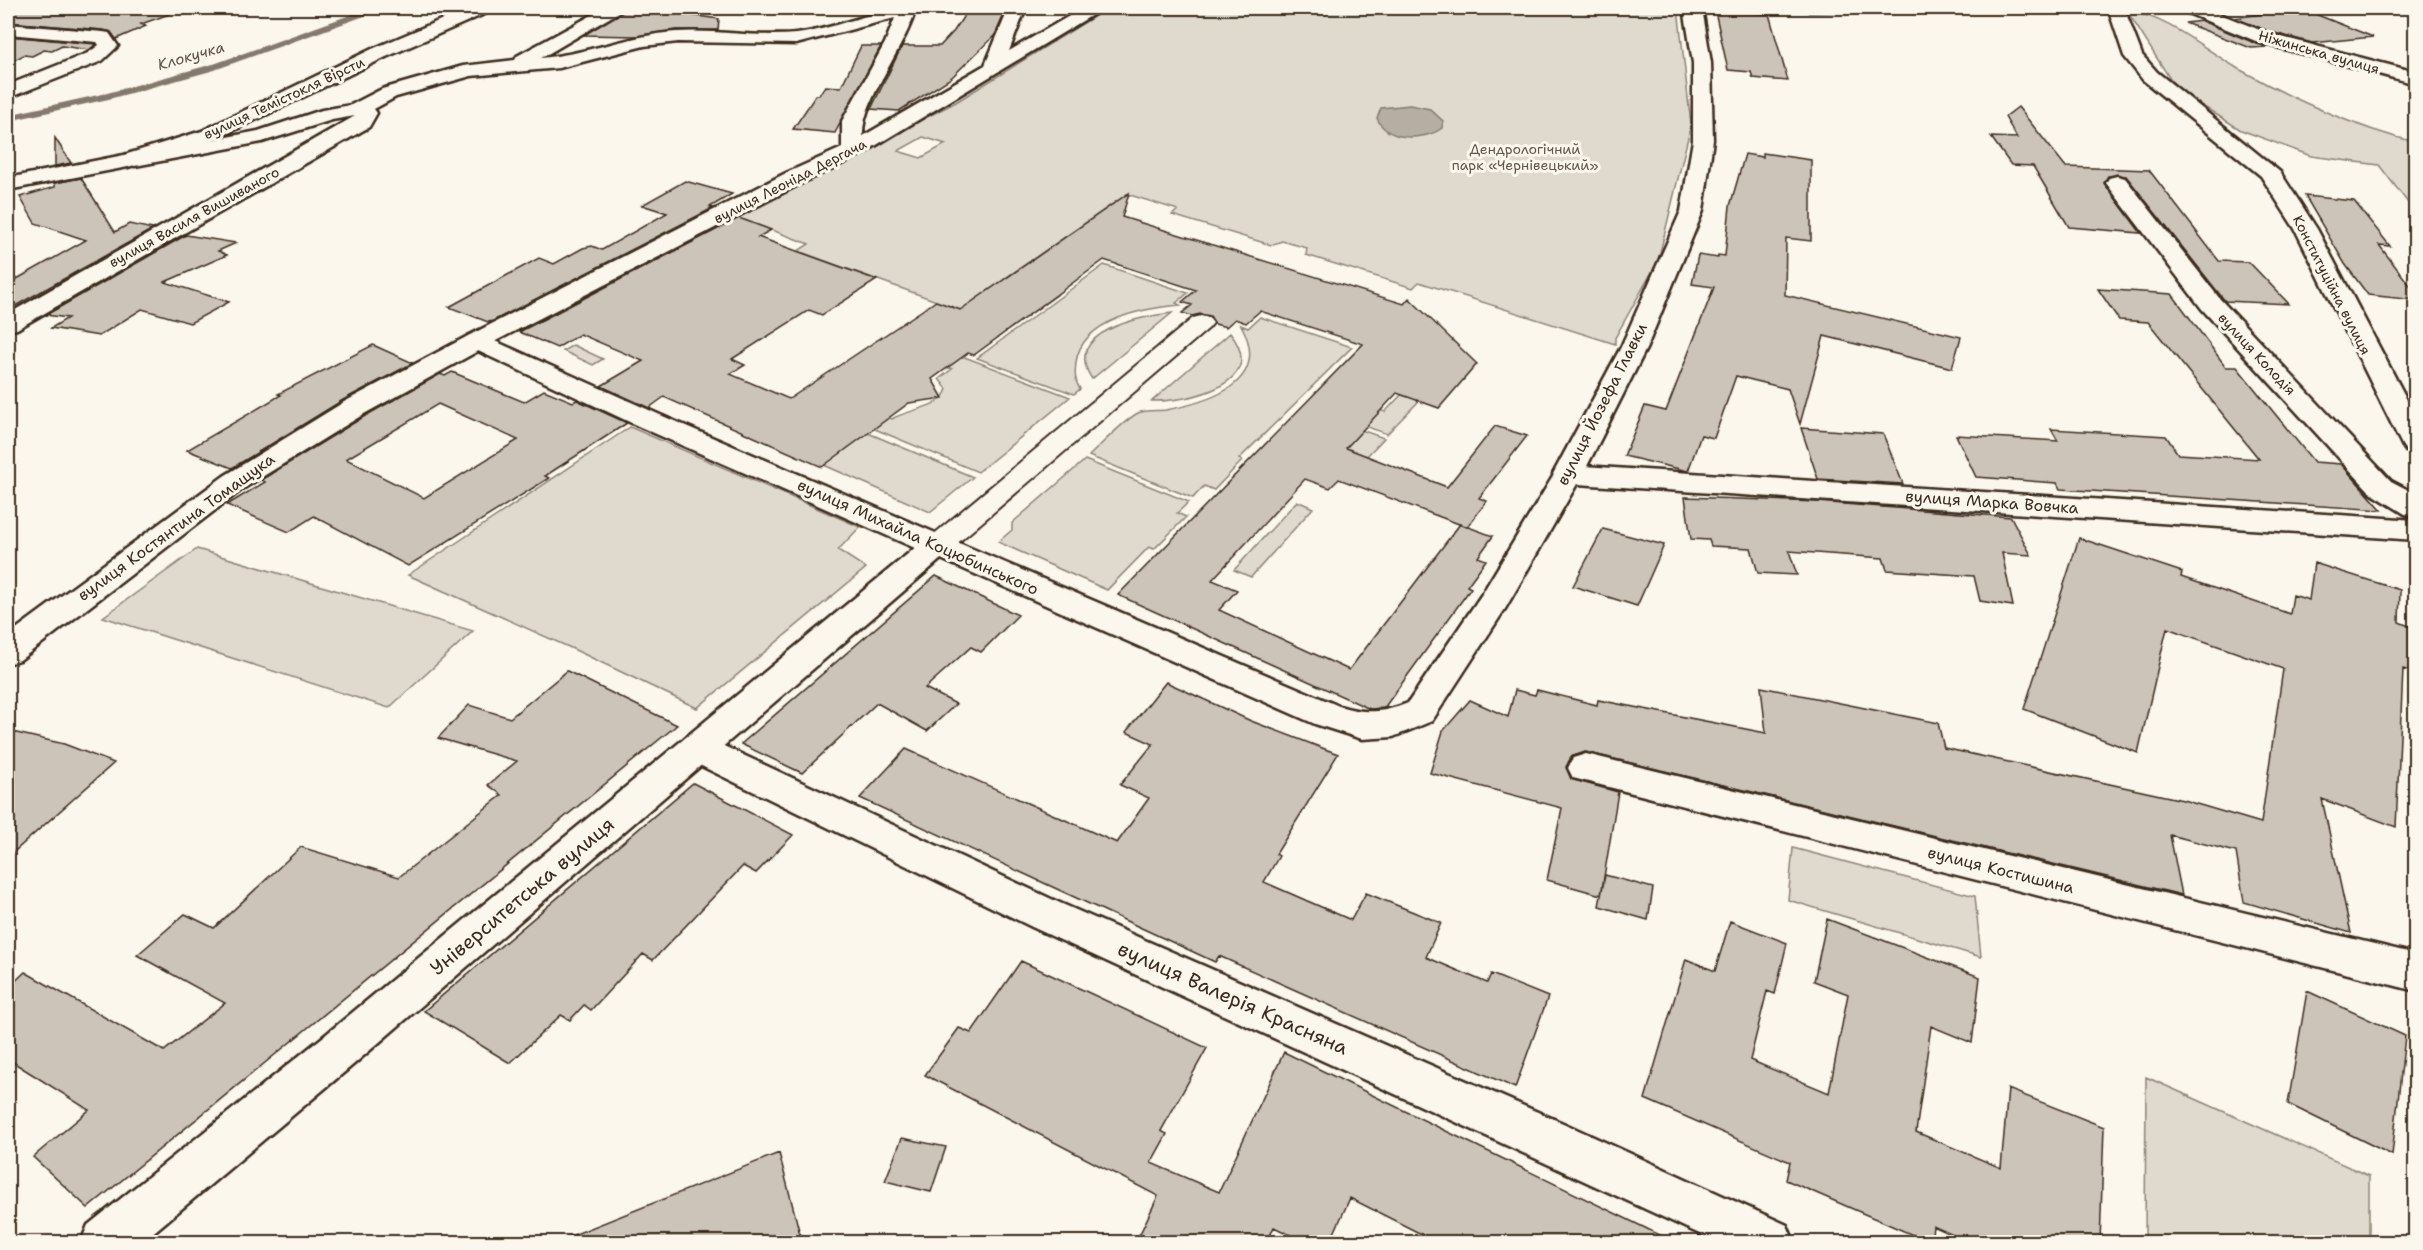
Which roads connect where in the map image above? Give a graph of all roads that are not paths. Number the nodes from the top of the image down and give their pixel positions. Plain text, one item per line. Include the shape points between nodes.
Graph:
1 (483, 8) edge
2 (616, 8) edge
3 (908, 8) edge
4 (1017, 8) edge
5 (1095, 8) edge
6 (1693, 8) edge
7 (2116, 8) edge
8 (2191, 8) edge
9 (8, 28) edge
10 (511, 67) junction
11 (993, 69) junction
12 (2415, 78) edge
13 (8, 92) edge
14 (356, 110) junction
15 (853, 151) junction
16 (135, 160) junction
17 (2117, 183) dead end
18 (8, 184) edge
19 (1201, 323) dead end
20 (8, 324) edge
21 (477, 341) junction
22 (2415, 445) edge
23 (1568, 474) junction
24 (2415, 507) edge
25 (2415, 530) edge
26 (937, 546) junction
27 (8, 652) edge
28 (1362, 726) joint
29 (698, 748) junction
30 (1586, 768) dead end
31 (2415, 973) edge
32 (105, 1242) edge
33 (1770, 1242) edge

1 - 16 street, вулиця Темістокля Вірсти via 379,53 246,119
2 - 10 street
3 - 10 street via 796,39 678,37 644,41 581,58
3 - 15 street via 894,44 852,121
4 - 11 street
5 - 11 street, вулиця Леоніда Дергача
6 - 23 street, вулиця Йозефа Главки via 1702,63 1702,140 1692,211 1634,347
7 - 22 street, Конституційна вулиця via 2133,56 2150,76 2269,172 2306,229
8 - 12 street, Ніжинська вулиця via 2264,38
9 - 13 street via 103,37 109,46 95,57
10 - 14 street via 470,70 437,79 389,93
11 - 15 street, вулиця Леоніда Дергача
14 - 16 street via 329,114 252,139
14 - 20 street, вулиця Василя Вишиваного via 367,113 362,123
15 - 21 street, вулиця Леоніда Дергача
16 - 18 street, вулиця Темістокля Вірсти
17 - 24 street, вулиця Колодія via 2219,313 2381,487
19 - 26 street
21 - 26 street, вулиця Михайла Коцюбинського
21 - 27 street, вулиця Костянтина Томащука via 354,408 234,482
23 - 25 street, вулиця Марка Вовчка
23 - 28 street, вулиця Йозефа Главки via 1494,601 1420,712 1393,724
26 - 28 street, вулиця Михайла Коцюбинського via 1326,715
26 - 29 street, Університетська вулиця
29 - 32 street, Університетська вулиця
29 - 33 street, вулиця Валерія Красняна via 1046,915
30 - 31 street, вулиця Костишина

